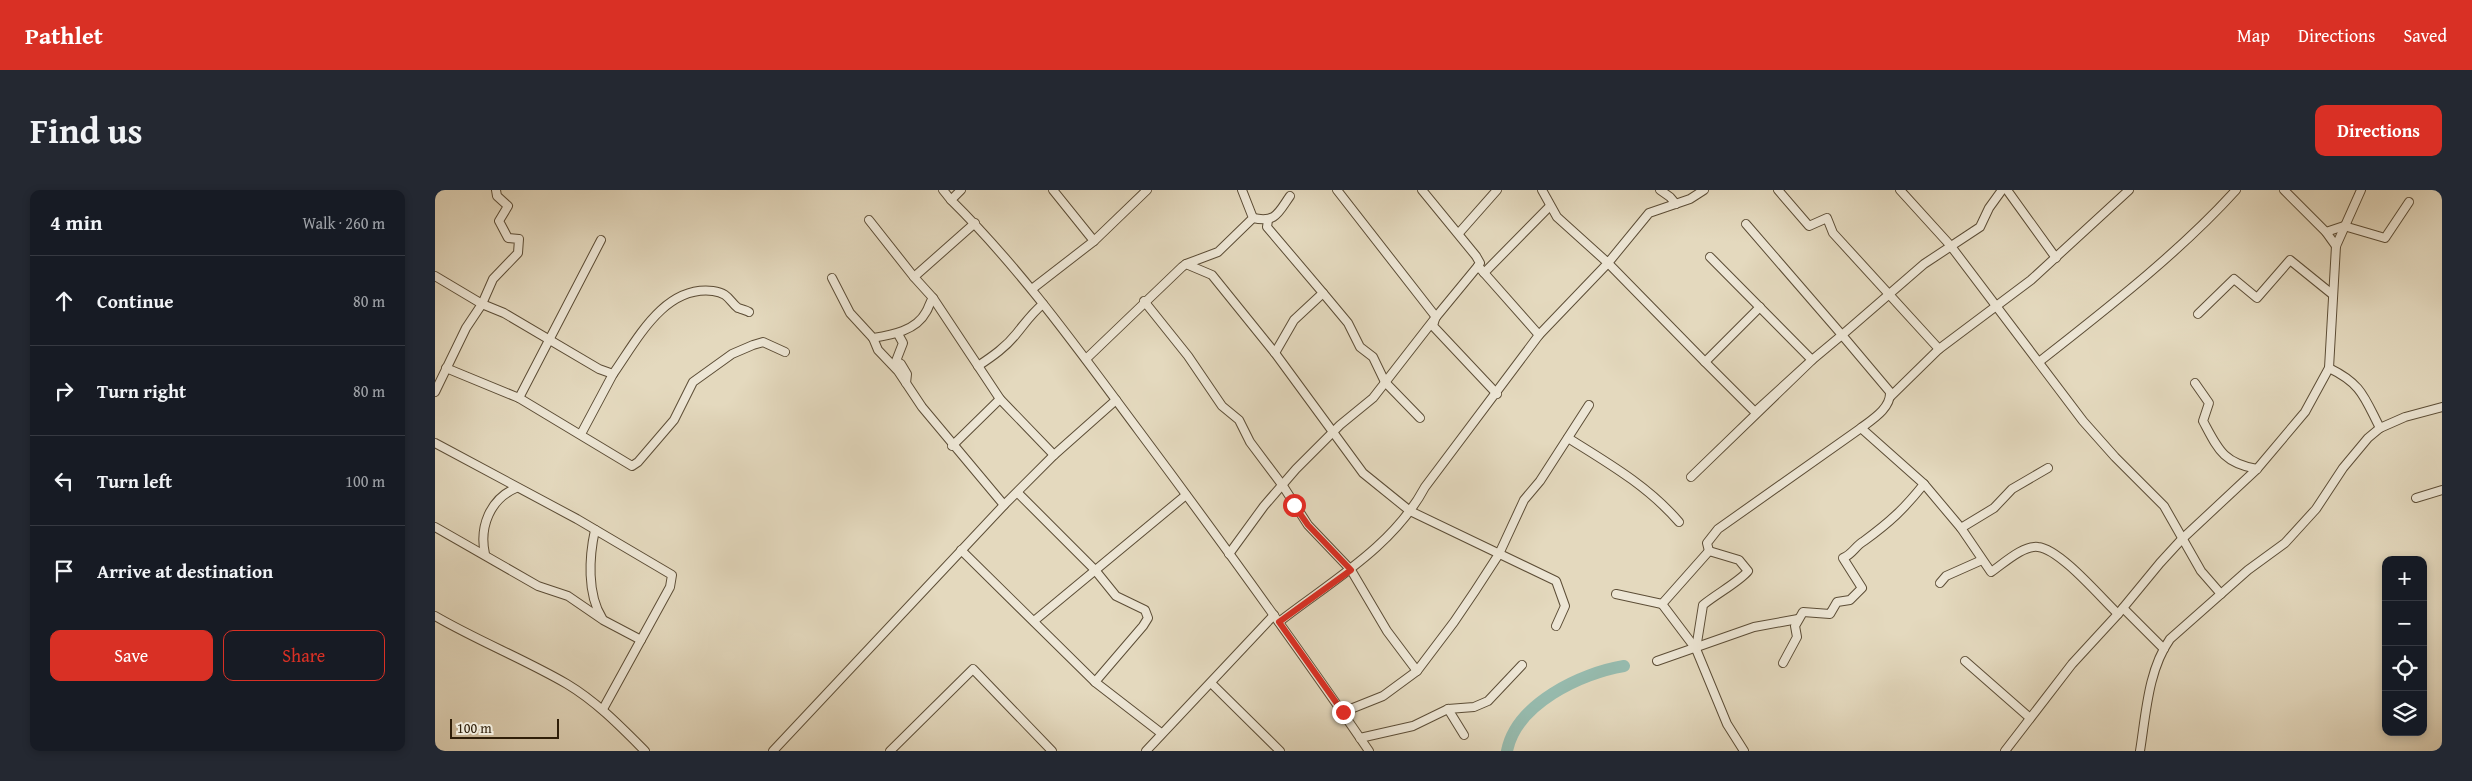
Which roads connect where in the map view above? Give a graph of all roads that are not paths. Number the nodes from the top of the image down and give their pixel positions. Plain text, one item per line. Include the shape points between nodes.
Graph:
1 (495, 190) edge
2 (943, 190) edge
3 (961, 190) edge
4 (1053, 190) edge
5 (1147, 190) edge
6 (1337, 190) edge
7 (1422, 190) edge
8 (1497, 190) edge
9 (1542, 190) edge
10 (1660, 190) edge
11 (1705, 190) edge
12 (1778, 190) edge
13 (1900, 190) edge
14 (2003, 190) edge
15 (2007, 190) edge
16 (2129, 190) edge
17 (2236, 190) edge
18 (2284, 190) edge
19 (2361, 190) edge
20 (1245, 192) edge
21 (1290, 196) dead end
22 (951, 200) junction
23 (2409, 202) dead end
24 (1676, 204) junction
25 (1550, 206) junction
26 (1253, 218) junction
27 (869, 220) dead end
28 (1268, 220) junction
29 (975, 223) junction
30 (1746, 224) dead end
31 (2344, 226) junction
32 (2326, 232) junction
33 (1459, 233) junction
34 (601, 240) dead end
35 (1094, 241) junction
36 (1950, 245) junction
37 (2336, 246) junction
38 (1710, 257) dead end
39 (2056, 258) junction
40 (1608, 263) junction
41 (1186, 264) junction
42 (1478, 266) junction
43 (1484, 273) junction
44 (435, 276) edge
45 (914, 277) junction
46 (832, 278) dead end
47 (1032, 289) junction
48 (1323, 293) junction
49 (2332, 294) junction
50 (1888, 295) junction
51 (933, 298) junction
52 (1144, 301) junction
53 (482, 304) junction
54 (1043, 304) junction
55 (1997, 305) junction
56 (1761, 307) junction
57 (749, 312) dead end
58 (2199, 314) dead end
59 (1436, 317) junction
60 (898, 334) junction
61 (1539, 335) junction
62 (1842, 335) junction
63 (873, 338) junction
64 (550, 340) junction
65 (1939, 349) junction
66 (785, 352) dead end
67 (1275, 353) junction
68 (1086, 359) junction
69 (1812, 360) junction
70 (1705, 362) junction
71 (2039, 362) junction
72 (978, 366) junction
73 (446, 368) junction
74 (2329, 368) junction
75 (613, 374) junction
76 (1385, 382) junction
77 (906, 383) junction
78 (2195, 383) dead end
79 (435, 392) edge
80 (1497, 394) junction
81 (1891, 397) junction
82 (519, 398) junction
83 (1000, 399) junction
84 (1117, 400) junction
85 (1589, 405) dead end
86 (2440, 409) edge
87 (1420, 418) dead end
88 (1861, 428) junction
89 (2381, 428) junction
90 (1333, 433) junction
91 (581, 434) junction
92 (1568, 438) junction
93 (435, 443) edge
94 (952, 446) junction
95 (1054, 455) junction
96 (2048, 468) dead end
97 (2257, 469) junction
98 (1691, 477) dead end
99 (1924, 484) junction
100 (1283, 486) junction
101 (516, 488) junction
102 (2442, 490) edge
103 (1018, 493) junction
104 (1186, 494) junction
105 (2415, 498) dead end
106 (1004, 505) junction
107 (1410, 511) junction
108 (1679, 522) dead end
109 (435, 527) edge
110 (1961, 528) junction
111 (595, 530) junction
112 (2182, 539) junction
113 (961, 550) junction
114 (1709, 550) junction
115 (485, 554) junction
116 (1229, 554) junction
117 (1499, 554) junction
118 (1982, 560) junction
119 (1095, 570) junction
120 (1351, 570) junction
121 (1940, 583) dead end
122 (1615, 594) dead end
123 (2221, 594) junction
124 (1662, 604) junction
125 (2121, 611) junction
126 (1274, 615) junction
127 (435, 616) edge
128 (603, 620) junction
129 (1797, 620) junction
130 (1033, 621) junction
131 (1279, 622) junction
132 (1556, 626) dead end
133 (641, 640) junction
134 (1696, 649) junction
135 (2164, 649) junction
136 (1657, 661) dead end
137 (1965, 661) dead end
138 (1783, 663) dead end
139 (1522, 665) dead end
140 (1417, 671) junction
141 (1095, 682) junction
142 (1211, 683) junction
143 (1447, 709) junction
144 (603, 710) junction
145 (1343, 712) junction
146 (2030, 718) junction
147 (1161, 733) junction
148 (1464, 735) dead end
149 (1360, 738) junction
150 (645, 751) edge
151 (773, 751) edge
152 (890, 751) edge
153 (1052, 751) edge
154 (1146, 751) edge
155 (1280, 751) edge
156 (1369, 751) edge
157 (1744, 751) edge
158 (2005, 751) edge
159 (2140, 751) edge

1 - 53 street via 508,206 499,221 508,238 519,239 520,249 493,279
2 - 22 street
3 - 22 street
4 - 35 street
5 - 35 street
6 - 59 street
7 - 33 street
8 - 33 street
9 - 25 street
10 - 24 street
11 - 24 street
12 - 50 street via 1809,226 1827,218 1833,233
13 - 36 street
14 - 36 street via 1979,227
15 - 39 street
16 - 39 street
17 - 71 street via 2125,293
18 - 32 street
19 - 31 street
20 - 26 street
21 - 28 street
22 - 29 street
23 - 31 street via 2385,238
24 - 40 street via 1649,213
25 - 40 street via 1567,227
25 - 43 street
26 - 28 street
26 - 41 street via 1217,252
27 - 45 street
28 - 48 street via 1267,227
29 - 45 street
29 - 47 street
30 - 62 street
31 - 32 street
31 - 37 street
32 - 37 street
33 - 42 street via 1476,256 1480,263
34 - 64 street
35 - 47 street
36 - 50 street
36 - 55 street
37 - 49 street
38 - 56 street
39 - 55 street
40 - 61 street
40 - 70 street
41 - 52 street
41 - 67 street via 1212,275
42 - 43 street
42 - 59 street
43 - 61 street
44 - 53 street
45 - 51 street
46 - 63 street via 850,313
47 - 54 street
48 - 67 street via 1294,320
48 - 76 street via 1348,323 1360,347 1373,357
49 - 58 street via 2290,260 2257,298 2234,278
49 - 74 street
50 - 62 street
50 - 65 street
51 - 60 street via 926,313
51 - 72 street
52 - 68 street
52 - 100 street via 1188,356 1222,406 1239,420 1250,442
53 - 64 street via 505,313
53 - 73 street
54 - 68 street
54 - 72 street via 1000,352
55 - 65 street
55 - 71 street
56 - 69 street
56 - 70 street
57 - 75 street via 738,308 732,299 713,291 683,294 655,315
59 - 76 street
59 - 80 street via 1433,326
60 - 63 street
60 - 77 street via 903,343 895,361 907,374
61 - 80 street
62 - 69 street
62 - 81 street via 1889,388
63 - 77 street via 878,350
64 - 75 street
64 - 82 street
65 - 81 street
66 - 91 street via 763,342 753,345 731,354 693,382 674,420 634,465 630,466
67 - 90 street
68 - 84 street
69 - 70 street via 1755,412
69 - 98 street
71 - 112 street via 2089,428 2164,506
72 - 83 street
73 - 79 street
73 - 82 street
74 - 89 street via 2354,383 2365,396
74 - 97 street via 2305,412
75 - 91 street
76 - 87 street
76 - 90 street via 1373,398
77 - 94 street
78 - 97 street via 2209,403 2203,421 2223,456 2242,466
80 - 107 street
81 - 88 street via 1884,409
82 - 91 street
83 - 94 street
83 - 95 street
84 - 95 street
84 - 104 street
85 - 92 street
86 - 89 street via 2405,416
88 - 99 street
88 - 114 street via 1717,529 1707,543
89 - 123 street via 2360,446 2316,509 2285,542
90 - 100 street
90 - 107 street via 1363,473
92 - 108 street via 1635,480 1662,502
92 - 117 street via 1524,500
93 - 101 street
94 - 106 street
95 - 103 street
96 - 110 street via 2012,489 1994,508
97 - 112 street
99 - 110 street
99 - 129 street via 1901,513 1862,541 1851,555 1843,558 1862,588 1850,600 1837,602 1830,614 1803,612
100 - 116 street
100 - 120 street via 1308,525
101 - 111 street
101 - 115 street via 491,508 484,534
102 - 105 street
103 - 106 street
103 - 119 street
104 - 116 street
104 - 119 street
106 - 113 street
107 - 117 street
107 - 120 street
109 - 115 street
110 - 118 street
111 - 128 street via 591,550 594,601
111 - 133 street via 673,575 670,587
112 - 123 street via 2201,571
112 - 125 street
113 - 130 street
113 - 151 street
114 - 124 street
114 - 134 street via 1739,560 1748,571 1703,605
115 - 128 street via 538,586 567,596
116 - 126 street
117 - 132 street via 1556,581 1565,606
117 - 140 street
118 - 121 street via 1946,576
118 - 125 street via 1991,572 2024,550 2037,547 2047,550
119 - 130 street
119 - 141 street via 1116,596 1145,610 1148,618
120 - 131 street
120 - 140 street via 1387,631
122 - 124 street
123 - 135 street via 2180,630
124 - 134 street
125 - 135 street
125 - 146 street via 2072,664
126 - 131 street
126 - 142 street
127 - 144 street via 568,685
128 - 133 street
129 - 134 street via 1754,627
129 - 138 street via 1797,637
130 - 141 street
131 - 145 street
133 - 144 street
134 - 136 street
134 - 157 street via 1727,724
135 - 159 street via 2149,693
137 - 146 street
139 - 143 street via 1488,701 1474,708
140 - 145 street via 1383,696
141 - 147 street
142 - 147 street
142 - 155 street
143 - 148 street
143 - 149 street via 1413,726
144 - 150 street
145 - 149 street
146 - 158 street
147 - 154 street
149 - 156 street
152 - 153 street via 973,669

